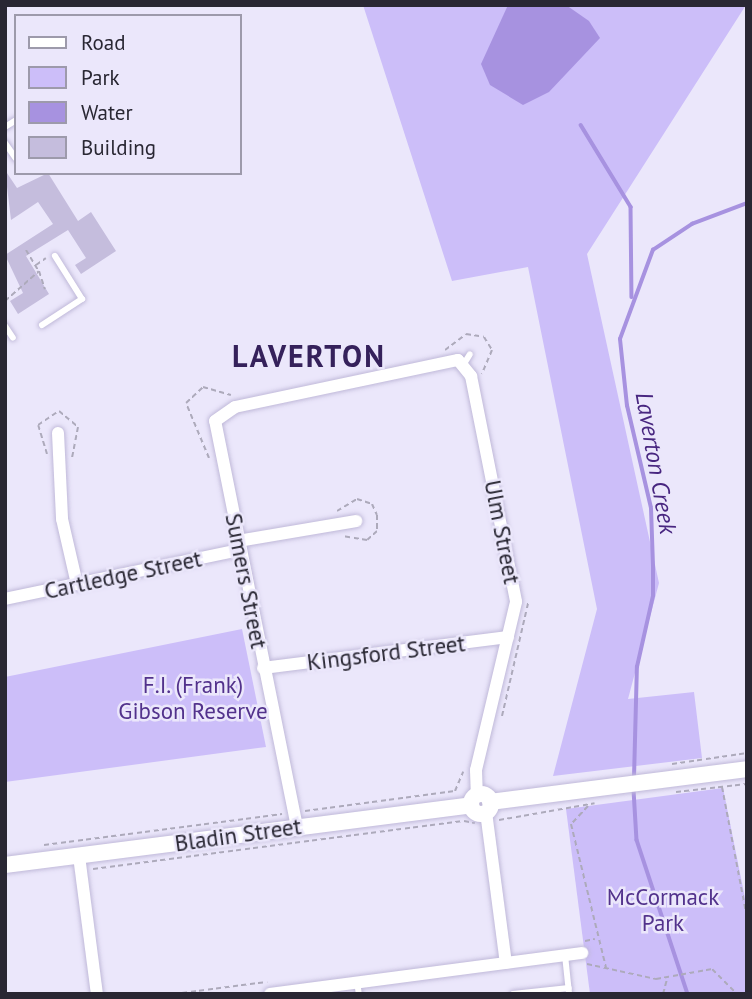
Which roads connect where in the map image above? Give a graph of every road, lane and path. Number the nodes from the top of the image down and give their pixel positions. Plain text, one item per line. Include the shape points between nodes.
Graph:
1 (26, 250) dead end
2 (55, 256) joint
3 (35, 265) junction
4 (39, 271) junction
5 (46, 289) dead end
6 (5, 301) edge
7 (42, 325) dead end
8 (5, 326) edge
9 (13, 338) dead end
10 (440, 353) dead end
11 (467, 358) joint
12 (484, 385) dead end
13 (239, 394) dead end
14 (58, 433) dead end
15 (212, 468) dead end
16 (356, 521) dead end
17 (239, 545) junction
18 (77, 584) junction
19 (527, 596) dead end
20 (5, 599) edge
21 (508, 637) junction
22 (263, 668) junction
23 (500, 721) dead end
24 (747, 753) edge
25 (466, 761) dead end
26 (747, 769) edge
27 (670, 779) junction
28 (720, 780) junction
29 (747, 784) edge
30 (590, 800) junction
31 (279, 801) dead end
32 (485, 807) junction
33 (291, 818) junction
34 (463, 821) dead end
35 (31, 847) dead end
36 (80, 863) junction
37 (5, 865) edge
38 (747, 918) edge
39 (582, 953) dead end
40 (566, 961) junction
41 (506, 963) junction
42 (606, 968) junction
43 (667, 978) junction
44 (358, 988) edge
45 (569, 991) edge
46 (97, 994) edge
47 (273, 994) edge
48 (513, 994) edge
49 (663, 994) edge
50 (737, 994) edge

1 - 3 path
2 - 3 path
2 - 7 lane via 82,299
3 - 4 path
4 - 5 path
4 - 6 path
8 - 9 lane
10 - 12 path via 466,334 484,337 492,350
11 - 17 street, Sumers Street via 235,407 217,416
11 - 21 street, Ulm Street via 516,602
13 - 15 path via 204,387 186,403 188,419 205,439
14 - 18 street via 62,519
16 - 17 street, Cartledge Street
17 - 18 street, Cartledge Street
17 - 22 street, Sumers Street
18 - 20 street, Cartledge Street
19 - 23 path via 528,618
21 - 22 street, Kingsford Street
21 - 32 street, Ulm Street via 476,770
22 - 33 street, Sumers Street
24 - 27 path
25 - 33 path via 455,791
26 - 28 street, Bladin Street
27 - 28 street, Bladin Street
27 - 28 path
27 - 30 street, Bladin Street
28 - 29 path
28 - 38 path
30 - 32 street, Bladin Street
30 - 32 path
30 - 42 path via 572,824 589,917
31 - 33 path
32 - 33 street, Bladin Street
32 - 41 street, Ulm Street
33 - 35 path
33 - 36 street, Bladin Street
34 - 36 path
36 - 37 street, Bladin Street
36 - 46 street
39 - 40 street
40 - 41 street
40 - 42 path
40 - 45 lane
41 - 44 street
42 - 43 path
43 - 49 path
43 - 50 path via 715,970
44 - 47 street
45 - 48 lane

